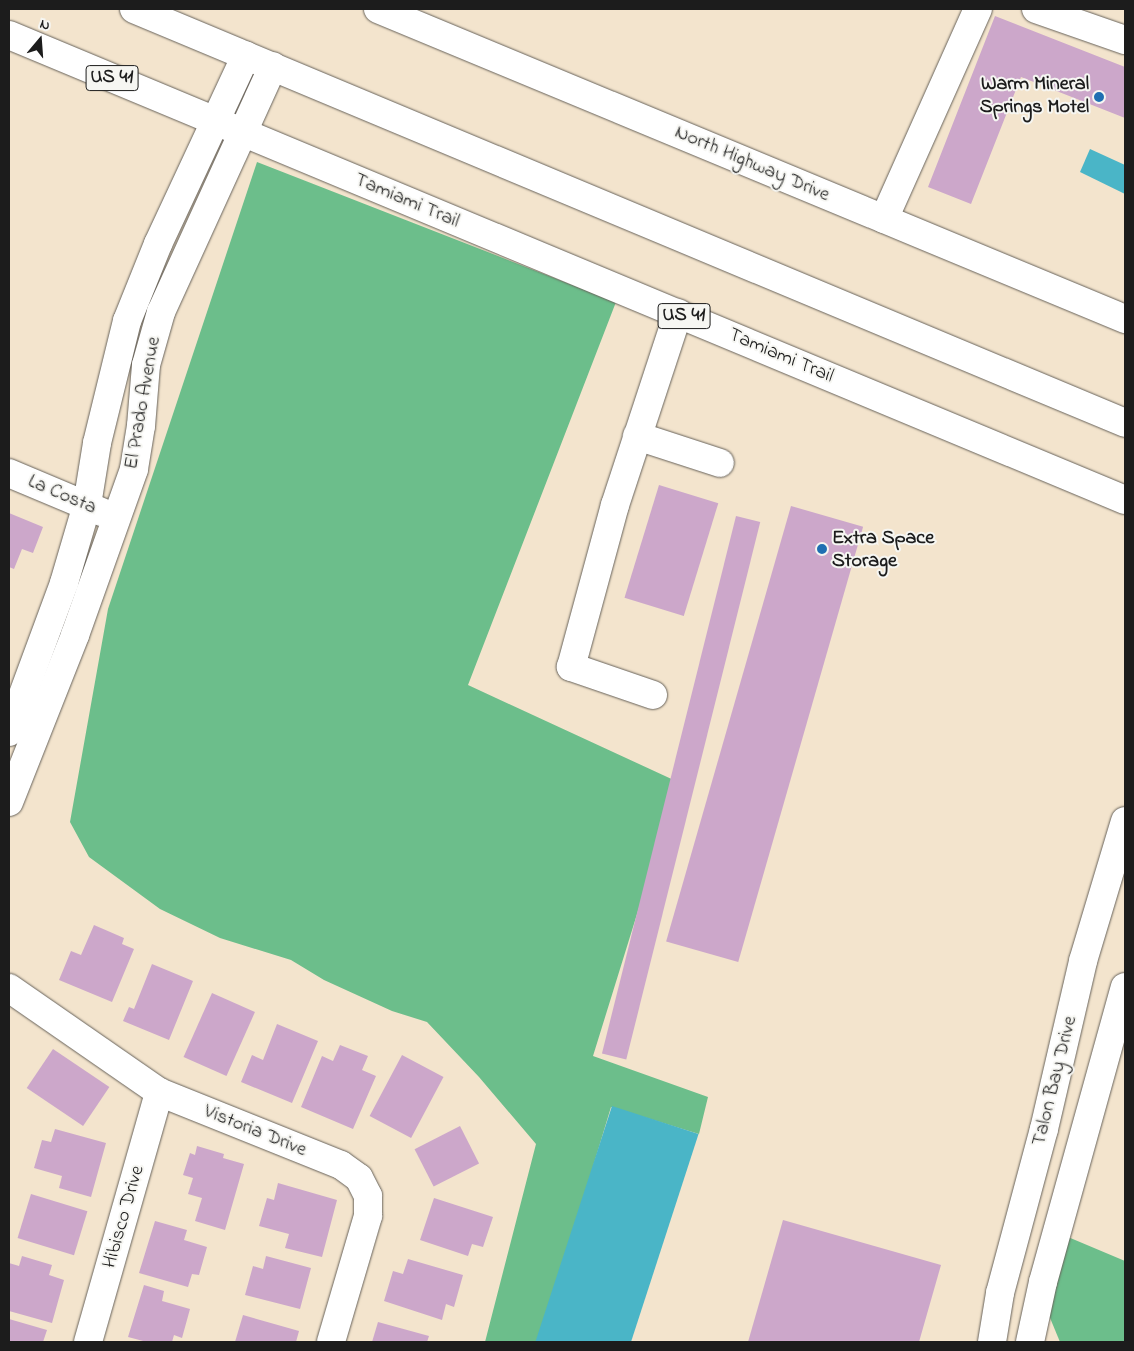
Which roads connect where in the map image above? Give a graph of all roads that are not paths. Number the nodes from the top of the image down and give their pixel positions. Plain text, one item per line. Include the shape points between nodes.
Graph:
1 (134, 9) edge
2 (378, 9) edge
3 (978, 9) edge
4 (1036, 9) edge
5 (9, 35) edge
6 (1125, 40) edge
7 (246, 55) junction
8 (273, 66) junction
9 (215, 121) junction
10 (243, 132) junction
11 (884, 219) junction
12 (678, 314) junction
13 (1125, 319) edge
14 (121, 339) junction
15 (150, 347) junction
16 (1125, 423) edge
17 (637, 436) junction
18 (720, 463) dead end
19 (9, 473) edge
20 (1125, 500) edge
21 (86, 505) junction
22 (114, 518) junction
23 (653, 695) dead end
24 (17, 727) edge
25 (9, 802) edge
26 (1125, 821) edge
27 (1117, 881) edge
28 (1125, 987) edge
29 (9, 988) edge
30 (159, 1092) junction
31 (88, 1342) edge
32 (331, 1342) edge
33 (992, 1342) edge
34 (1030, 1342) edge

1 - 7 street
2 - 11 street, North Highway Drive
3 - 11 street
4 - 6 street
5 - 9 street, US 41
7 - 8 street
7 - 9 street
8 - 10 street, El Prado Avenue
8 - 16 street
9 - 10 street, US 41
9 - 14 street via 158,244
10 - 12 street, Tamiami Trail / US 41
10 - 15 street, El Prado Avenue via 165,304
11 - 13 street, North Highway Drive
12 - 17 street
12 - 20 street, Tamiami Trail / US 41
14 - 15 street
14 - 21 street
15 - 22 street, El Prado Avenue via 142,389 139,448
17 - 18 street
17 - 23 street via 571,667
19 - 21 street, La Costa
21 - 22 street, La Costa
21 - 24 street
22 - 24 street, El Prado Avenue
24 - 25 street, El Prado Avenue
26 - 27 street, Talon Bay Drive
27 - 33 street, Talon Bay Drive via 1083,961 1046,1121 1000,1293
28 - 34 street, Talon Bay Drive via 1043,1282
29 - 30 street, Vistoria Drive
30 - 31 street, Hibisco Drive
30 - 32 street, Vistoria Drive via 341,1165 363,1183 369,1202 368,1216

